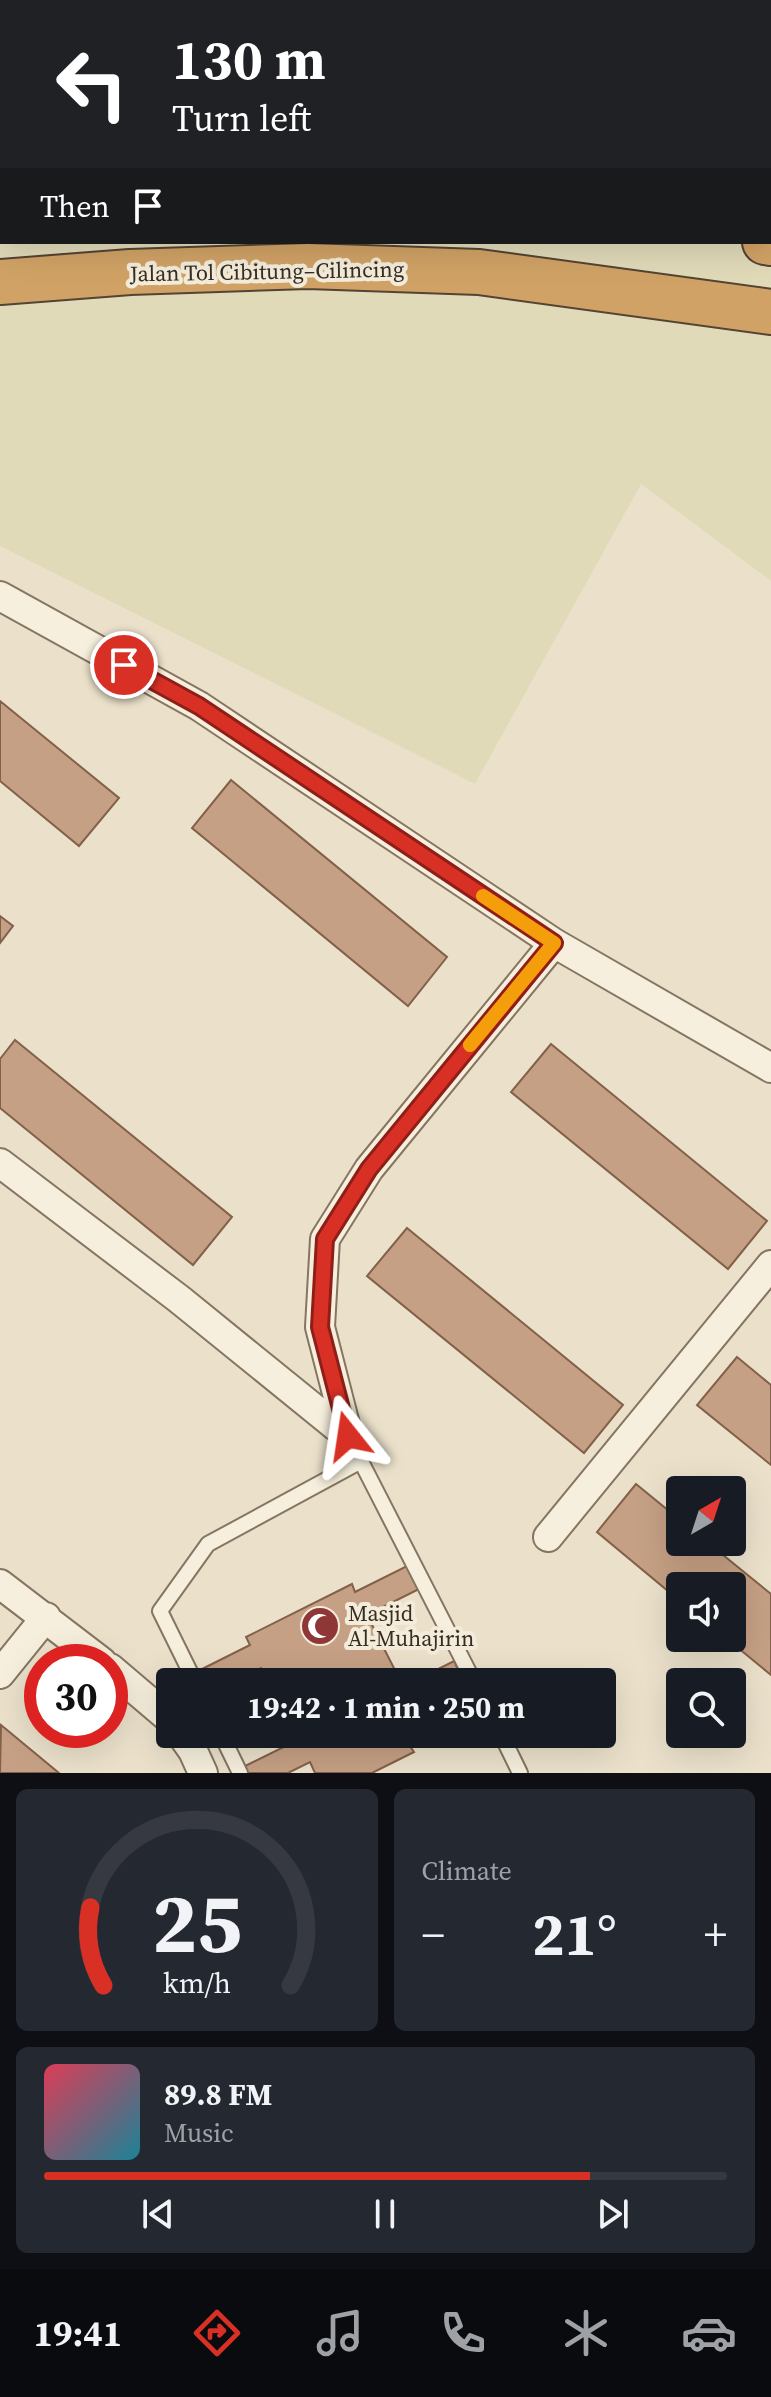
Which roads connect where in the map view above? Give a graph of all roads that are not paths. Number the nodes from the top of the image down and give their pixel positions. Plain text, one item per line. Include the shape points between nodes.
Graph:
1 (0, 282) edge
2 (771, 312) edge
3 (0, 596) edge
4 (554, 943) junction
5 (771, 1068) edge
6 (0, 1163) edge
7 (771, 1265) edge
8 (348, 1436) junction
9 (361, 1461) junction
10 (548, 1537) dead end
11 (0, 1584) edge
12 (46, 1617) junction
13 (80, 1644) edge
14 (188, 1668) edge
15 (467, 1668) edge
16 (0, 1674) edge
17 (128, 1683) edge
18 (156, 1707) edge
19 (191, 1748) edge
20 (228, 1748) edge
21 (508, 1748) edge
22 (203, 1773) edge
23 (240, 1773) edge
24 (520, 1773) edge

1 - 2 highway, Jalan Tol Cibitung–Cilincing via 308,266 463,272
3 - 4 street via 199,706
4 - 5 street
4 - 8 street via 369,1169 325,1239 320,1327
6 - 8 street
7 - 10 street
8 - 9 lane
9 - 14 lane via 208,1544 160,1611
9 - 15 lane
11 - 12 street
12 - 13 street
12 - 16 street
17 - 18 street
19 - 22 street
20 - 23 lane
21 - 24 lane

